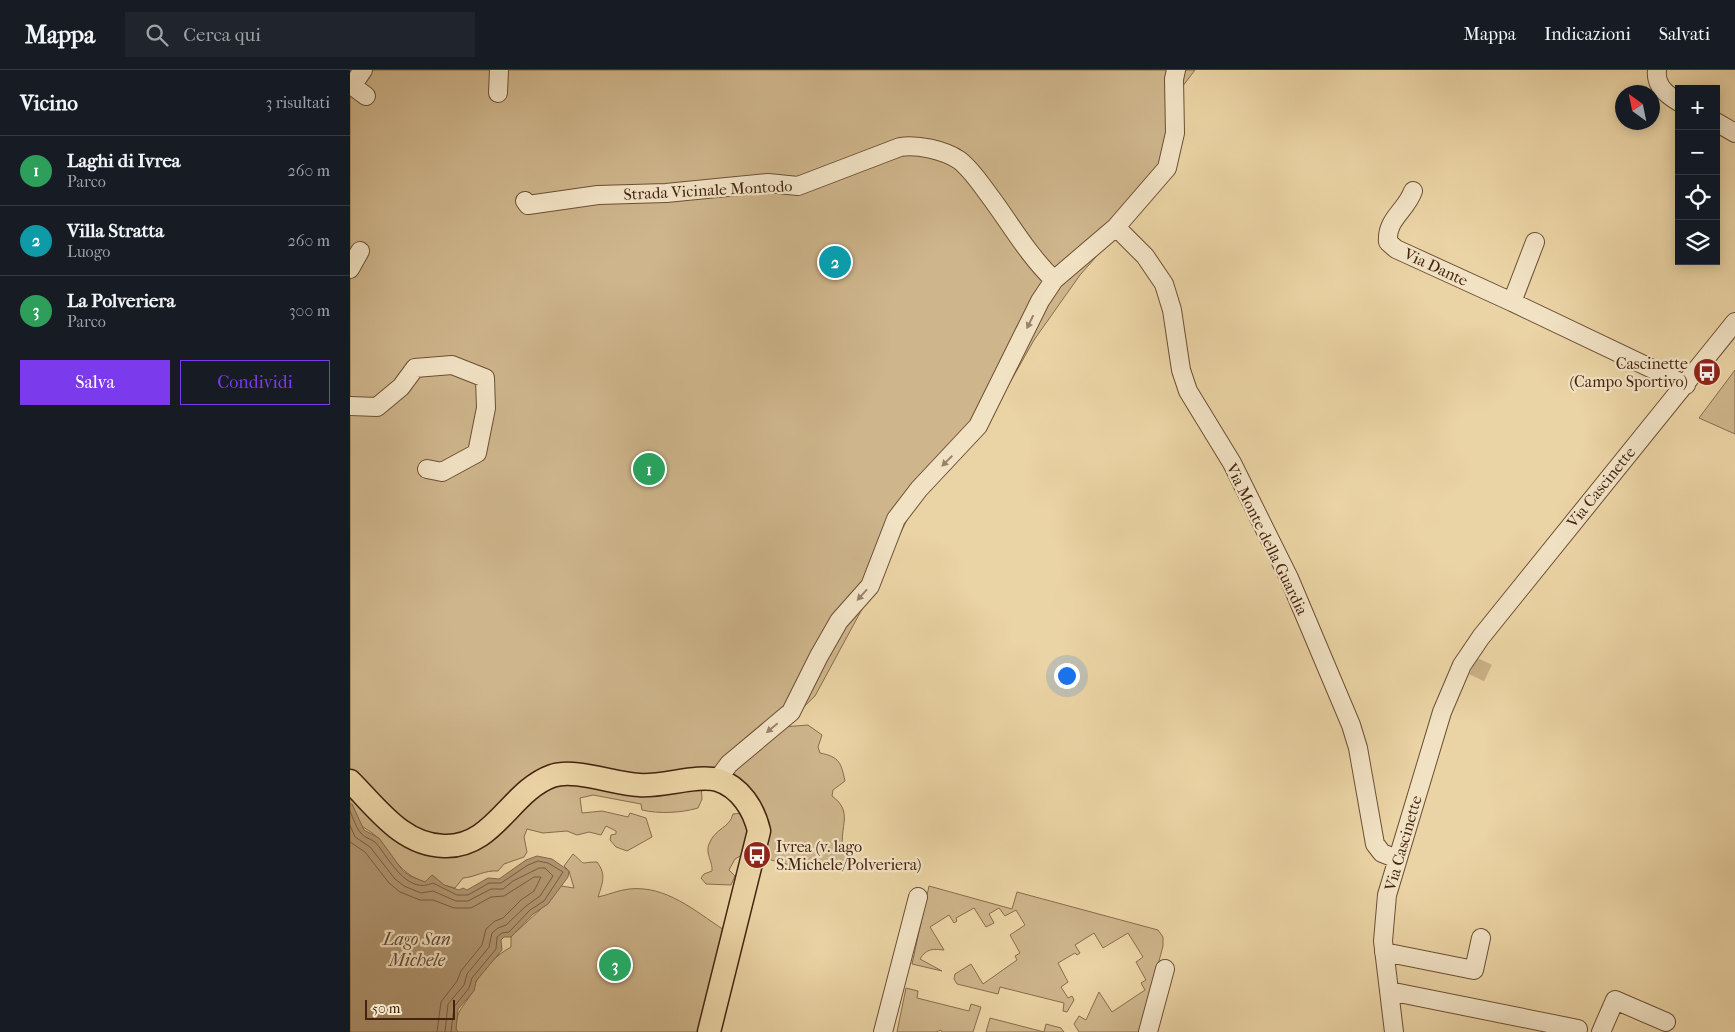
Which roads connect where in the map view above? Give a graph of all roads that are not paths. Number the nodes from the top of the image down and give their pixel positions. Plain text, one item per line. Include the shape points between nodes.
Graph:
1 (364, 70) edge
2 (499, 70) edge
3 (1176, 70) edge
4 (1657, 70) edge
5 (356, 88) edge
6 (498, 93) dead end
7 (1675, 100) edge
8 (1720, 124) edge
9 (1735, 133) edge
10 (1412, 191) dead end
11 (524, 201) dead end
12 (1116, 227) junction
13 (1535, 242) dead end
14 (360, 251) dead end
15 (350, 268) edge
16 (1054, 280) junction
17 (1512, 302) junction
18 (1735, 322) edge
19 (1686, 385) junction
20 (350, 406) edge
21 (427, 469) dead end
22 (716, 780) junction
23 (350, 781) edge
24 (1397, 859) junction
25 (918, 897) dead end
26 (1481, 938) dead end
27 (1384, 952) junction
28 (1165, 969) dead end
29 (1389, 991) junction
30 (1666, 1022) dead end
31 (1578, 1029) dead end
32 (710, 1032) edge
33 (883, 1032) edge
34 (1148, 1032) edge
35 (1394, 1032) edge
36 (1601, 1032) edge

1 - 5 street
2 - 6 street
3 - 12 street via 1175,133 1167,168
4 - 7 street via 1659,85
8 - 9 street
10 - 17 street, Via Dante via 1409,201 1395,216 1387,232 1388,242 1396,249
11 - 16 street, Strada Vicinale Montodo via 528,206 598,195 666,193 768,183 798,186 910,145 958,160
12 - 16 street
12 - 24 street, Via Monte della Guardia via 1145,256 1164,284 1188,391 1232,463 1289,578 1356,740 1375,844 1382,853
13 - 17 street
14 - 15 street
16 -> 22 street via 1040,301 978,426 896,518 870,586 839,621 791,712 729,764
17 - 19 street, Via Dante
18 - 19 street, Via Cascinette
19 - 24 street, Via Cascinette via 1481,637 1442,712
20 - 21 street via 377,407 402,387 415,368 452,365 485,378 486,408 477,453 442,472
22 - 23 main road via 699,778 638,786 568,774 553,776 526,791 494,827 462,844 445,846 425,844 410,838
22 - 32 main road via 740,794 756,819 759,831
24 - 27 street, Via Cascinette via 1387,896
25 - 33 street
26 - 27 street via 1474,970
27 - 29 street, Via Cascinette
28 - 34 street
29 - 31 street
29 - 35 street, Via Cascinette
30 - 36 street via 1615,1000

